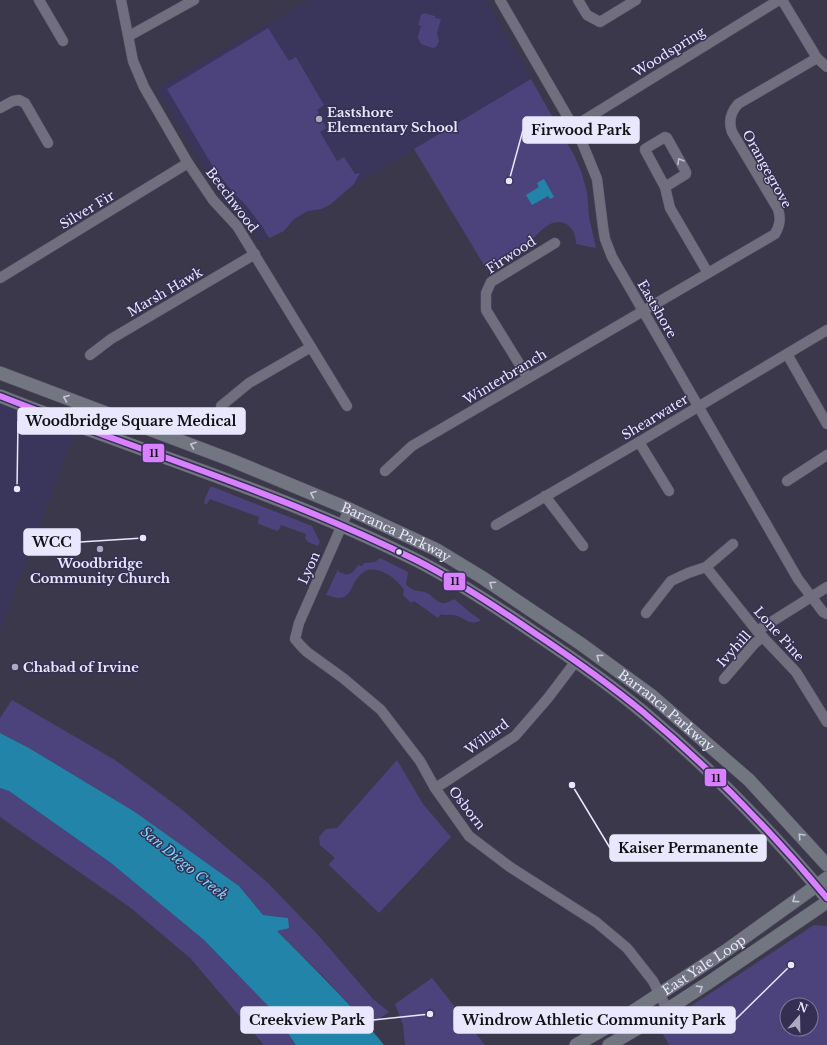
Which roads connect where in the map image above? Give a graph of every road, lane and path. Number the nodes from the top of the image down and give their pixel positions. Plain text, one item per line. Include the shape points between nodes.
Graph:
1 (39, 0) edge
2 (122, 0) edge
3 (194, 0) edge
4 (500, 0) edge
5 (578, 0) edge
6 (636, 0) edge
7 (780, 0) edge
8 (129, 36) junction
9 (63, 41) dead end
10 (817, 58) junction
11 (827, 67) edge
12 (0, 108) edge
13 (573, 127) junction
14 (48, 143) dead end
15 (188, 163) junction
16 (665, 187) junction
17 (555, 242) dead end
18 (255, 254) junction
19 (708, 273) junction
20 (0, 278) edge
21 (643, 312) junction
22 (827, 330) edge
23 (311, 347) junction
24 (787, 354) junction
25 (90, 355) dead end
26 (0, 373) edge
27 (528, 378) junction
28 (23, 381) junction
29 (0, 396) edge
30 (14, 401) junction
31 (221, 406) dead end
32 (347, 406) dead end
33 (699, 406) junction
34 (827, 424) edge
35 (639, 442) junction
36 (827, 455) edge
37 (385, 471) dead end
38 (787, 481) dead end
39 (669, 491) dead end
40 (546, 496) junction
41 (349, 509) junction
42 (496, 525) dead end
43 (342, 527) junction
44 (733, 544) dead end
45 (583, 546) dead end
46 (706, 568) junction
47 (827, 587) edge
48 (811, 596) junction
49 (646, 613) dead end
50 (827, 614) edge
51 (760, 634) junction
52 (295, 639) joint
53 (576, 661) junction
54 (724, 679) dead end
55 (827, 722) edge
56 (435, 788) junction
57 (827, 865) edge
58 (827, 878) edge
59 (816, 885) junction
60 (827, 898) edge
61 (827, 902) edge
62 (660, 994) junction
63 (667, 1009) junction
64 (576, 1045) edge
65 (609, 1045) edge

1 - 9 street
2 - 8 street, Beechwood
3 - 8 street
4 - 13 street, Eastshore
5 - 6 street via 587,16 600,22
7 - 10 street
7 - 13 street, Woodspring
8 - 15 street, Beechwood via 134,61 144,87
10 - 11 street
10 - 19 street, Orangegrove via 738,104 733,112 730,119 732,132 778,209 780,222 775,234 768,239
12 - 14 street via 19,100 25,104
13 - 21 street, Eastshore via 597,179 605,240
15 - 18 street, Beechwood via 213,200 237,226
15 - 20 street, Silver Fir
16 -> 16 street via 686,174 665,137 644,150
16 - 19 street via 670,208
17 - 27 street, Firwood via 491,282 486,293 486,310
18 - 23 street, Beechwood
18 - 25 street, Marsh Hawk via 111,339
19 - 21 street, Orangegrove
21 - 27 street, Winterbranch
21 - 33 street, Eastshore
22 - 24 street, Shearwater
23 - 31 street via 249,382
23 - 32 street, Beechwood
24 - 33 street, Shearwater
24 - 34 street
26 - 28 main road, Barranca Parkway
27 - 37 street, Winterbranch via 412,446
28 - 30 main road
41 -> 28 main road, Barranca Parkway
29 - 30 main road, Barranca Parkway
30 - 43 main road, Barranca Parkway via 226,480
33 - 35 street, Shearwater
33 - 48 street, Eastshore via 798,579
35 - 39 street
35 - 40 street, Shearwater
36 - 38 street
40 - 42 street, Shearwater
40 - 45 street
41 - 43 street, Lyon
57 -> 41 main road, Barranca Parkway via 749,780 645,692 582,644 437,550
43 - 52 street, Lyon via 299,623
43 - 53 main road, Barranca Parkway via 419,562 483,598
44 - 46 street
46 - 49 street via 671,581
46 - 51 street, Lone Pine
47 - 48 street, Ivyhill
48 - 50 street, Eastshore
48 - 51 street, Ivyhill
51 - 54 street, Ivyhill
51 - 55 street, Lone Pine via 796,672
52 - 56 street, Osborn via 307,652 329,666 381,710 420,761
53 - 56 street, Willard via 515,736
53 - 59 main road, Barranca Parkway via 643,712 696,759 753,815
56 - 62 street, Osborn via 470,836 510,867 596,922 627,948
58 - 59 main road, East Yale Loop
59 - 60 main road, Barranca Parkway
59 -> 62 main road, East Yale Loop via 727,950
63 -> 61 main road, East Yale Loop
62 - 63 street, Osborn
62 - 64 main road, East Yale Loop
63 - 65 main road, East Yale Loop

